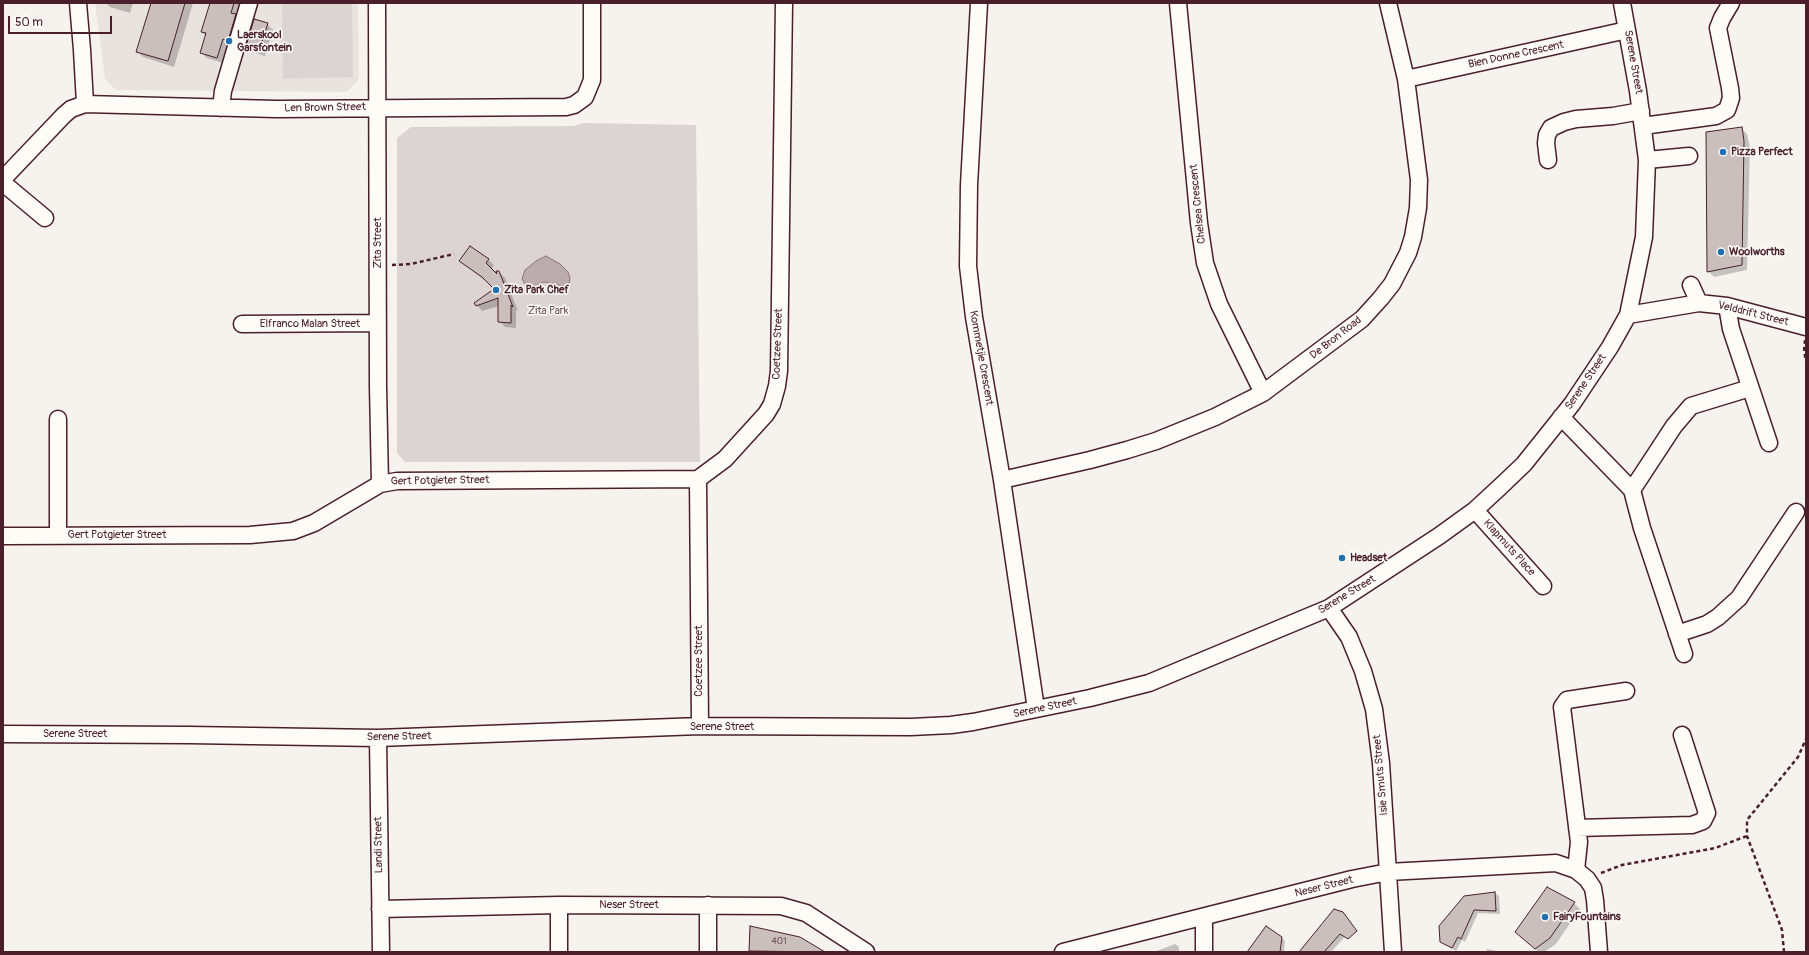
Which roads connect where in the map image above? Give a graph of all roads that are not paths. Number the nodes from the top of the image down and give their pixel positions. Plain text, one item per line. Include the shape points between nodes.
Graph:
1 (78, 3) edge
2 (249, 3) edge
3 (377, 3) edge
4 (592, 3) edge
5 (784, 3) edge
6 (979, 3) edge
7 (1178, 3) edge
8 (1388, 3) edge
9 (1622, 3) edge
10 (1731, 3) edge
11 (1627, 30) junction
12 (1406, 79) junction
13 (85, 104) junction
14 (378, 107) junction
15 (221, 108) junction
16 (1642, 119) junction
17 (1689, 156) dead end
18 (1548, 160) dead end
19 (1647, 160) junction
20 (3, 179) edge
21 (3, 183) edge
22 (45, 218) dead end
23 (1690, 285) dead end
24 (1699, 303) junction
25 (1727, 306) junction
26 (1628, 315) junction
27 (378, 323) junction
28 (242, 324) dead end
29 (1806, 327) edge
30 (1750, 388) junction
31 (1263, 393) junction
32 (1561, 418) junction
33 (58, 419) dead end
34 (1769, 443) dead end
35 (698, 479) junction
36 (1002, 480) junction
37 (380, 484) junction
38 (1632, 490) junction
39 (1475, 510) junction
40 (1796, 512) dead end
41 (58, 535) junction
42 (3, 536) edge
43 (1543, 586) dead end
44 (1330, 608) junction
45 (1677, 634) junction
46 (1684, 654) dead end
47 (1626, 691) dead end
48 (1036, 709) junction
49 (700, 726) junction
50 (3, 734) edge
51 (1682, 736) dead end
52 (378, 738) junction
53 (1577, 828) junction
54 (1388, 872) junction
55 (1582, 874) junction
56 (559, 905) junction
57 (708, 905) junction
58 (380, 909) junction
59 (1204, 918) junction
60 (381, 952) edge
61 (559, 952) edge
62 (708, 952) edge
63 (866, 952) edge
64 (1063, 952) edge
65 (1204, 952) edge
66 (1392, 952) edge
67 (1599, 952) edge

1 - 13 street
2 - 15 street via 223,91
3 - 14 street, Zita Street
4 - 14 street, Len Brown Street via 592,80 585,97 574,104 566,107
5 - 35 street, Coetzee Street via 777,386 766,414 725,459
6 - 36 street, Kommetjie Crescent via 969,185 968,266 974,317
7 - 31 street, Chelsea Crescent via 1205,264 1219,304
8 - 12 street, De Bron Road
9 - 11 street, Serene Street
10 - 16 street via 1718,28 1730,88 1731,98 1727,110 1716,116
11 - 12 street, Bien Donne Crescent
11 - 16 street, Serene Street
12 - 31 street, De Bron Road via 1419,180 1418,208 1408,253 1392,284 1367,313
13 - 15 street, Len Brown Street
13 - 20 street via 70,109
14 - 15 street, Len Brown Street
14 - 27 street, Zita Street
16 - 18 street via 1613,116 1564,122 1551,128 1547,136
16 - 19 street, Serene Street
17 - 19 street
19 - 26 street, Serene Street via 1644,237
21 - 22 street
23 - 24 street
24 - 25 street, Velddrift Street
24 - 26 street, Velddrift Street
25 - 29 street, Velddrift Street
25 - 30 street
26 - 32 street, Serene Street via 1593,373
27 - 28 street, Elfranco Malan Street
27 - 37 street, Zita Street
30 - 34 street
30 - 38 street via 1691,406 1674,426
31 - 36 street, De Bron Road via 1215,417 1156,441 1090,460
32 - 38 street
32 - 39 street, Serene Street via 1524,464
33 - 41 street
35 - 37 street, Gert Potgieter Street via 415,480
35 - 49 street, Coetzee Street
36 - 48 street, Kommetjie Crescent
37 - 41 street, Gert Potgieter Street via 314,523 293,531 250,535
38 - 45 street
39 - 43 street, Klapmuts Place
39 - 44 street, Serene Street via 1407,559
40 - 45 street via 1739,598 1707,624
41 - 42 street, Gert Potgieter Street
44 - 48 street, Serene Street via 1149,683
44 - 54 street, Isie Smuts Street via 1349,637 1369,688 1374,709 1381,763
45 - 46 street
47 - 53 street via 1567,700 1562,707
48 - 49 street, Serene Street via 945,726
49 - 52 street, Serene Street
50 - 52 street, Serene Street
51 - 53 street via 1707,813 1703,821 1692,825
52 - 58 street, Landi Street
53 - 55 street
54 - 55 street, Neser Street via 1556,863
54 - 59 street, Neser Street
54 - 66 street, Isie Smuts Street
55 - 67 street via 1594,893
56 - 57 street, Neser Street
56 - 58 street, Neser Street
56 - 61 street
57 - 62 street
57 - 63 street, Neser Street via 771,905 790,908 806,914
58 - 60 street, Landi Street
59 - 64 street, Neser Street
59 - 65 street

